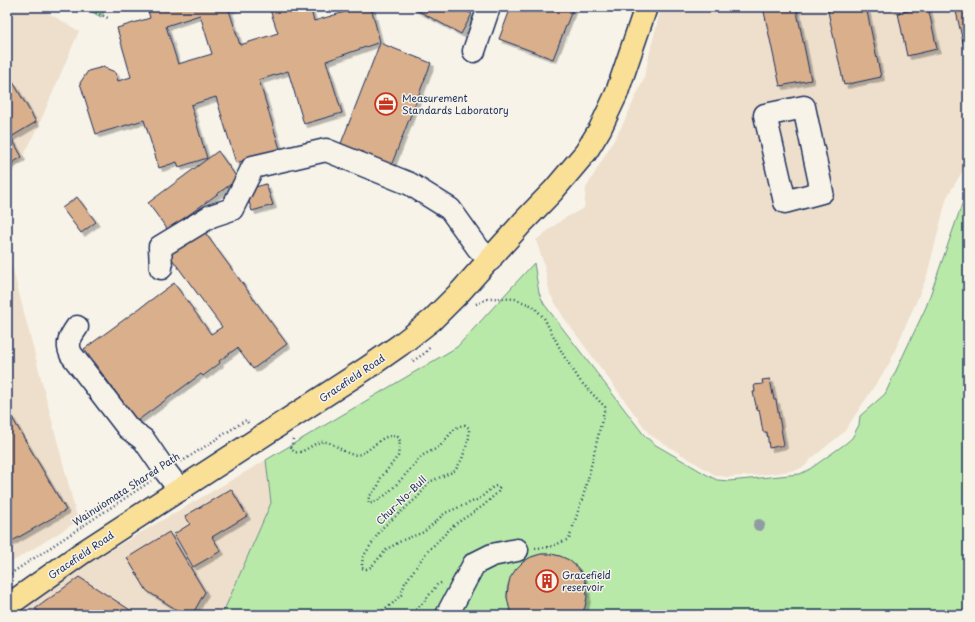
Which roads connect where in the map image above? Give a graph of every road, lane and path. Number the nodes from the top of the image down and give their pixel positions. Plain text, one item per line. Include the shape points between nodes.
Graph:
1 (85, 7) edge
2 (489, 7) edge
3 (636, 7) edge
4 (646, 7) edge
5 (108, 18) dead end
6 (474, 51) dead end
7 (623, 73) junction
8 (490, 260) junction
9 (161, 268) dead end
10 (470, 306) dead end
11 (77, 327) dead end
12 (251, 428) dead end
13 (293, 438) dead end
14 (166, 472) junction
15 (180, 490) junction
16 (517, 550) joint
17 (7, 576) edge
18 (7, 606) edge
19 (376, 615) edge
20 (447, 615) edge

1 - 5 path
2 - 6 lane
3 - 7 main road
4 - 7 main road
7 - 8 main road, Gracefield Road via 616,96 586,152
8 - 9 lane via 478,248 450,209 410,184 326,150 253,167 232,208 211,216 160,248
8 - 15 main road, Gracefield Road via 432,320 400,345
10 - 16 path via 490,298 515,299 533,306 544,318 580,382 605,407 586,487 569,539 550,547
11 - 14 lane via 70,337 68,347 71,354 128,428 144,440
12 - 14 path, Wainuiomata Shared Path via 246,420
13 - 19 path, Chur-No-Bull via 291,448 294,452 323,442 347,453 358,454 387,437 398,437 398,456 369,497 368,503 372,504 384,496 422,456 439,447 454,429 465,425 469,428 469,438 456,471 428,482 418,497 382,528 362,559 362,568 366,569 387,549 424,532 445,513 479,499 493,487 499,488 483,506 454,525 426,553 405,583 401,595
14 - 15 lane
14 - 17 path, Wainuiomata Shared Path
15 - 18 main road, Gracefield Road via 82,553
16 - 20 lane via 492,555 474,564

